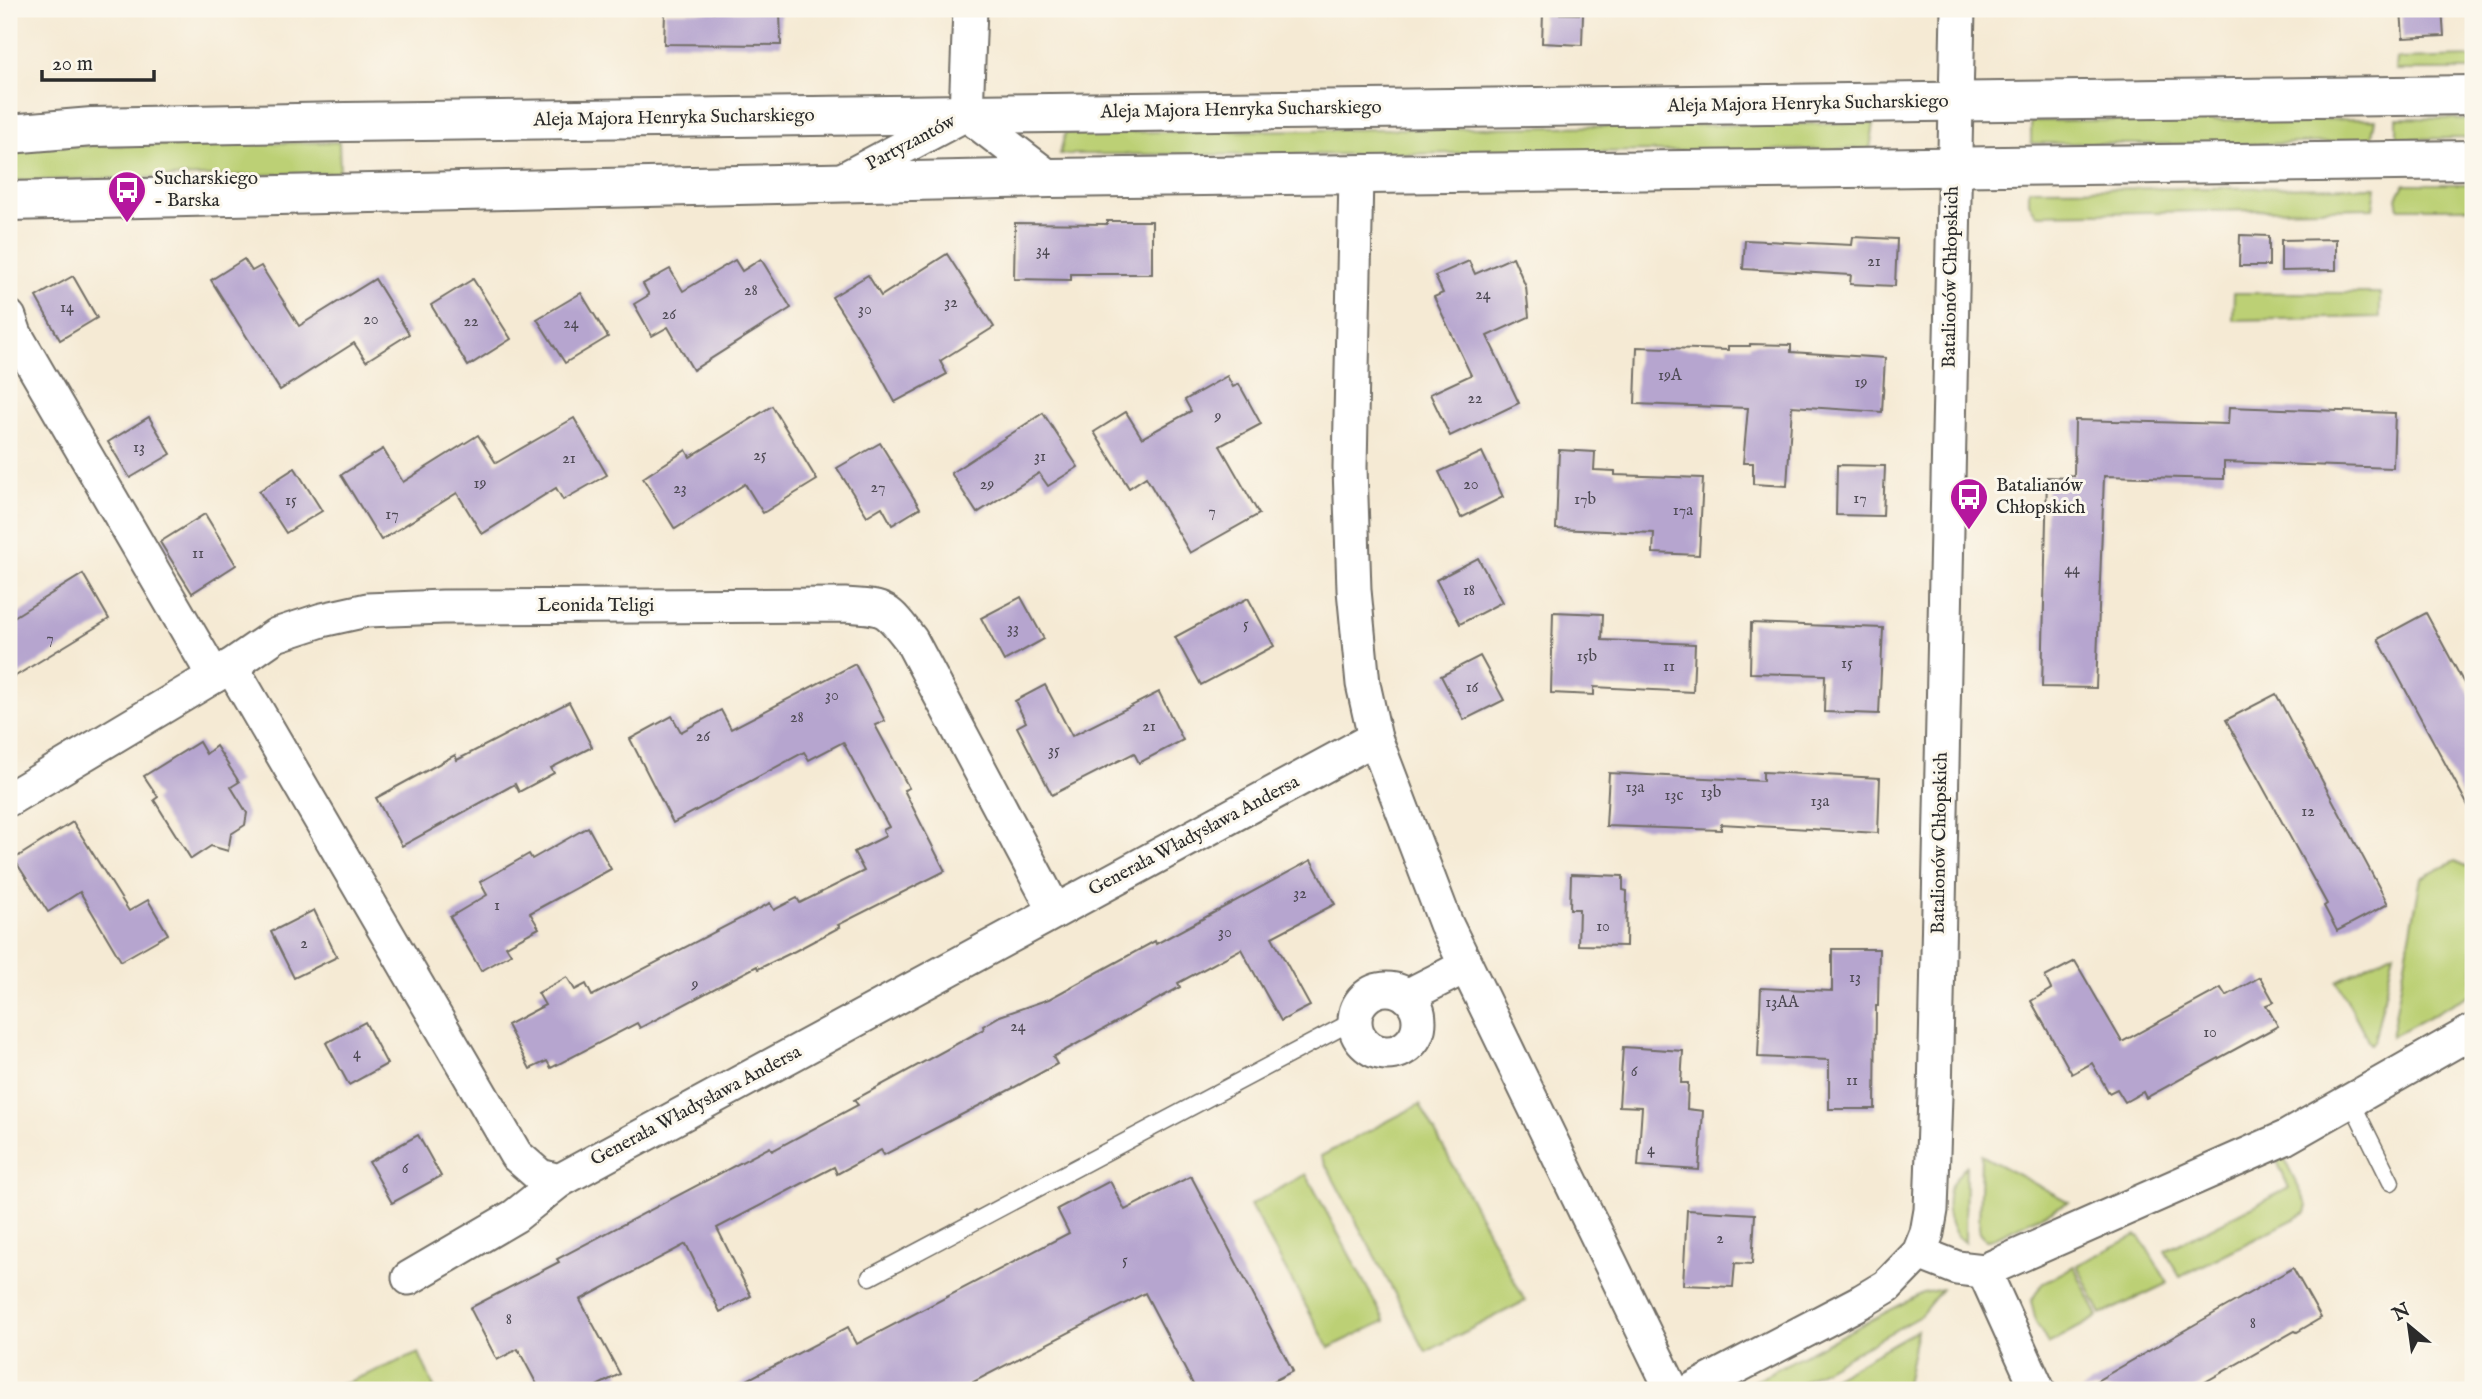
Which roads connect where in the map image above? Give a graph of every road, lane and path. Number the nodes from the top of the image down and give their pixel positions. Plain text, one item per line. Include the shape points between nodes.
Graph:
1 (970, 9) edge
2 (1958, 9) edge
3 (2473, 95) edge
4 (1956, 102) junction
5 (967, 114) junction
6 (9, 134) edge
7 (2473, 160) edge
8 (1954, 166) junction
9 (1356, 176) junction
10 (1050, 178) junction
11 (838, 182) junction
12 (9, 201) edge
13 (11, 330) edge
14 (223, 671) junction
15 (1375, 738) junction
16 (9, 799) edge
17 (1055, 911) junction
18 (1466, 966) junction
19 (1407, 996) junction
20 (1355, 1020) junction
21 (2473, 1031) edge
22 (2351, 1101) junction
23 (559, 1181) junction
24 (2391, 1182) dead end
25 (1919, 1253) junction
26 (1984, 1271) junction
27 (870, 1277) dead end
28 (409, 1278) dead end
29 (1672, 1390) edge
30 (1692, 1390) edge
31 (2038, 1390) edge

1 - 5 street, Partyzantów
2 - 4 street
3 - 4 street, Aleja Majora Henryka Sucharskiego
4 - 5 street, Aleja Majora Henryka Sucharskiego
4 - 8 street, Batalionów Chłopskich
5 - 6 street, Aleja Majora Henryka Sucharskiego via 92,127
5 - 10 street
5 - 11 street, Partyzantów
7 - 8 street
8 - 9 street
8 - 25 street, Batalionów Chłopskich via 1932,1185 1929,1221
9 - 10 street
9 - 15 street via 1350,467 1354,590 1363,684
10 - 11 street
11 - 12 street
13 - 14 street
14 - 16 street, Leonida Teligi
14 - 17 street, Leonida Teligi via 276,635 366,610 881,607 911,639
14 - 23 street via 516,1155 540,1176
15 - 17 street, Generała Władysława Andersa
15 - 18 street
17 - 23 street, Generała Władysława Andersa
18 - 19 street
18 - 29 street
19 - 20 street via 1388,988 1378,990 1362,1001
19 - 20 street via 1419,1014 1419,1026 1409,1045 1400,1050 1378,1052 1368,1047 1360,1039
20 - 27 lane
21 - 22 street
22 - 24 lane
22 - 26 street via 2285,1138
23 - 28 street, Generała Władysława Andersa via 515,1216
25 - 26 street via 1958,1268
25 - 30 street, Batalionów Chłopskich via 1870,1296
26 - 31 street

